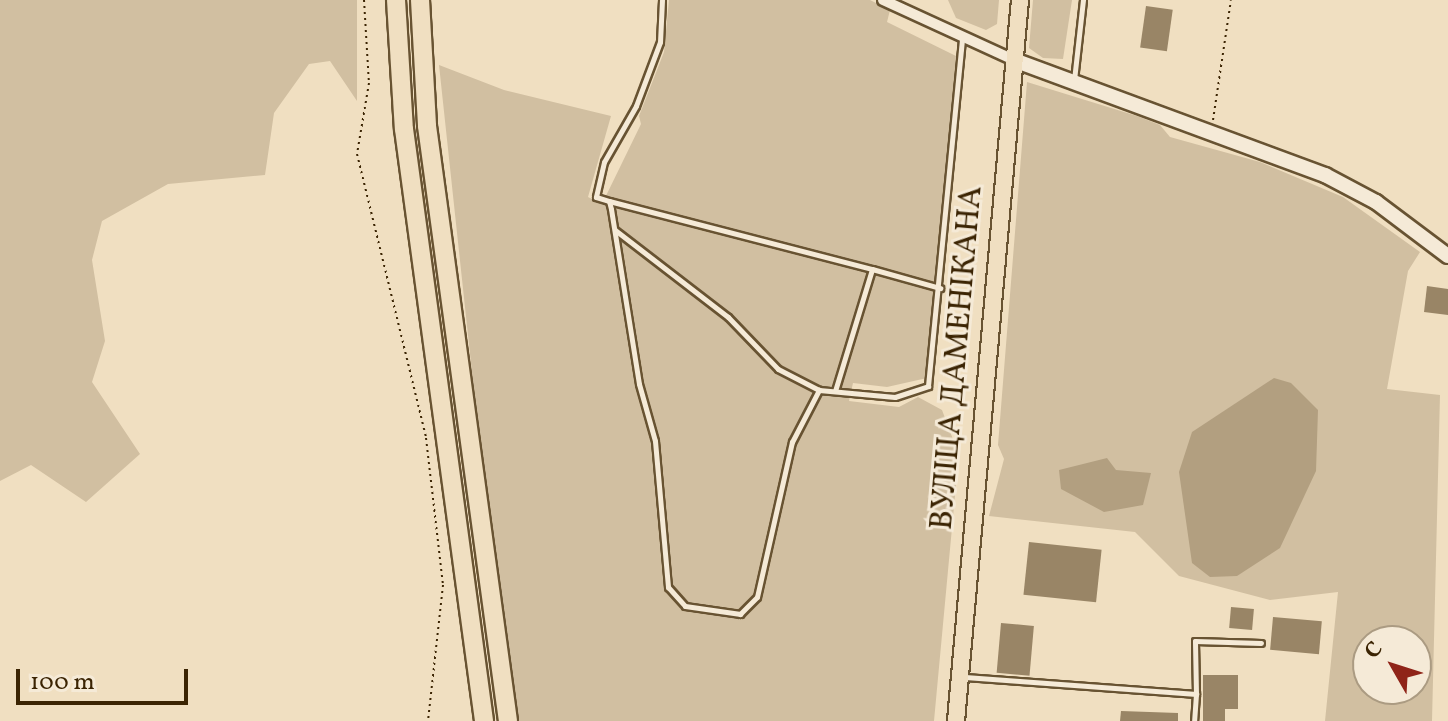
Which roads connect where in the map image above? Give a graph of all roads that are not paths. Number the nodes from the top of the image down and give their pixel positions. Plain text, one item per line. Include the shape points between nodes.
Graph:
1 (396, 0) edge
2 (420, 0) edge
3 (662, 0) edge
4 (883, 0) edge
5 (1020, 0) edge
6 (1083, 0) edge
7 (962, 35) junction
8 (1014, 60) junction
9 (1074, 81) junction
10 (609, 201) junction
11 (614, 230) junction
12 (1448, 256) edge
13 (872, 269) junction
14 (940, 288) junction
15 (819, 390) junction
16 (835, 391) junction
17 (1261, 643) dead end
18 (960, 676) junction
19 (1196, 694) junction
20 (484, 721) edge
21 (508, 721) edge
22 (956, 721) edge
23 (1194, 721) edge

1 - 20 highway via 404,129
2 - 21 highway via 427,126
3 - 10 lane via 660,42 595,185 596,197
4 - 7 street
5 - 8 main road, ВУЛІЦА ДАМЕНІКАНА
6 - 9 lane
7 - 8 street
7 - 14 lane
8 - 9 street
8 - 18 main road, ВУЛІЦА ДАМЕНІКАНА
9 - 12 street via 1212,130 1376,202
10 - 11 lane
10 - 13 lane
11 - 15 lane via 728,317 778,369
11 - 15 lane via 639,384 655,441 668,587 685,606 740,614 751,609 792,442
13 - 14 lane
13 - 16 lane
14 - 16 lane via 928,386 895,397
15 - 16 lane
17 - 19 lane via 1195,641
18 - 19 lane
18 - 22 main road, ВУЛІЦА ДАМЕНІКАНА
19 - 23 lane

